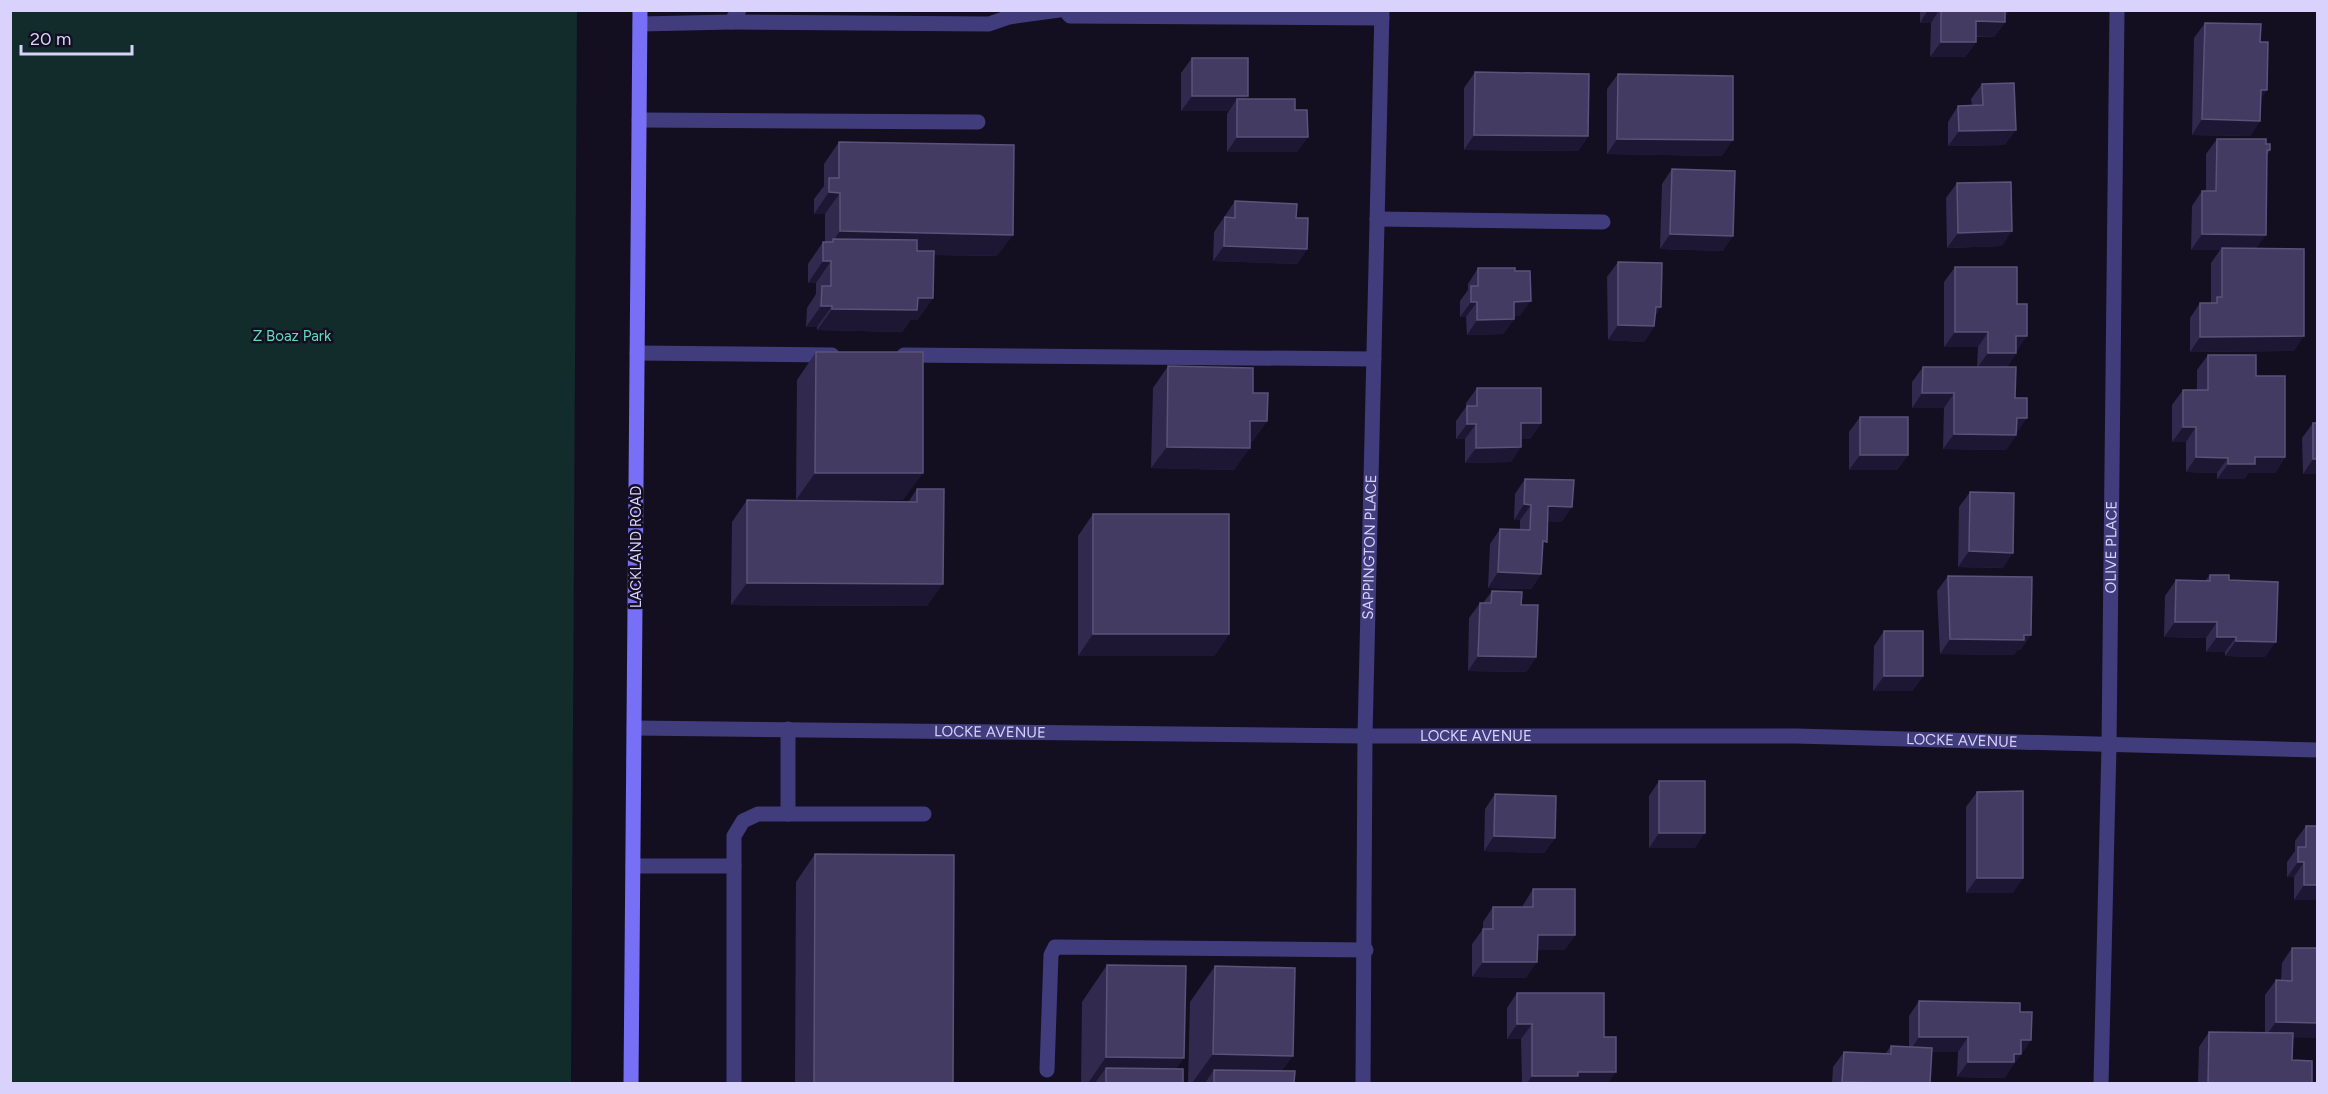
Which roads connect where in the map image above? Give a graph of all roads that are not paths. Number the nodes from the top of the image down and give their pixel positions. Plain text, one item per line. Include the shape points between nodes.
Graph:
1 (1059, 10) edge
2 (1065, 10) edge
3 (2117, 10) edge
4 (1382, 14) edge
5 (735, 16) edge
6 (640, 17) edge
7 (639, 120) junction
8 (978, 122) dead end
9 (1377, 219) junction
10 (1603, 222) dead end
11 (637, 353) junction
12 (851, 355) edge
13 (887, 355) edge
14 (1374, 359) junction
15 (634, 728) junction
16 (788, 729) junction
17 (1365, 736) junction
18 (2109, 745) junction
19 (2318, 750) edge
20 (788, 814) junction
21 (924, 814) dead end
22 (633, 866) junction
23 (734, 866) junction
24 (1365, 950) junction
25 (1047, 1070) dead end
26 (631, 1083) edge
27 (734, 1083) edge
28 (1363, 1083) edge
29 (2101, 1083) edge

1 - 5 street via 1009,16 989,24
2 - 4 street via 1070,16
3 - 18 street, OLIVE PLACE
4 - 9 street, SAPPINGTON PLACE
5 - 6 street
6 - 7 street, LACKLAND ROAD
7 - 8 street
7 - 11 street, LACKLAND ROAD
9 - 10 street
9 - 14 street, SAPPINGTON PLACE
11 - 12 street
11 - 15 street, LACKLAND ROAD
13 - 14 street
14 - 17 street, SAPPINGTON PLACE
15 - 16 street, LOCKE AVENUE
15 - 22 street, LACKLAND ROAD
16 - 17 street, LOCKE AVENUE
16 - 20 street
17 - 18 street, LOCKE AVENUE via 1796,736
17 - 24 street, SAPPINGTON PLACE
18 - 19 street, LOCKE AVENUE
18 - 29 street, OLIVE PLACE
20 - 21 street
20 - 23 street via 758,814 743,821 734,836
22 - 23 street
22 - 26 street, LACKLAND ROAD
23 - 27 street
24 - 25 street via 1055,947 1051,955
24 - 28 street, SAPPINGTON PLACE

